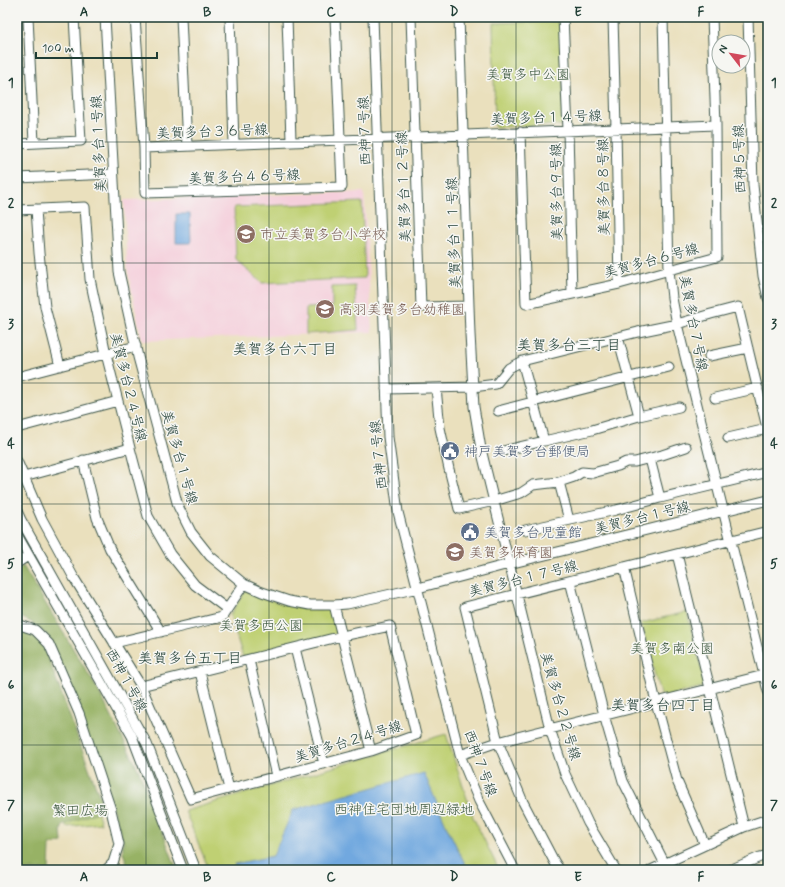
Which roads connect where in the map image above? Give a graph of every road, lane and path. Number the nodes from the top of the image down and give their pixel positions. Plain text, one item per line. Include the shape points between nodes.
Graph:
1 (28, 17) edge
2 (74, 17) edge
3 (105, 17) edge
4 (135, 17) edge
5 (181, 17) edge
6 (230, 17) edge
7 (287, 17) edge
8 (335, 17) edge
9 (373, 17) edge
10 (411, 17) edge
11 (459, 17) edge
12 (563, 17) edge
13 (613, 17) edge
14 (663, 17) edge
15 (712, 17) edge
16 (748, 17) edge
17 (716, 125) junction
18 (666, 127) junction
19 (616, 129) junction
20 (568, 130) junction
21 (520, 132) junction
22 (463, 134) junction
23 (415, 136) junction
24 (378, 138) junction
25 (340, 139) junction
26 (290, 141) junction
27 (34, 143) junction
28 (17, 144) edge
29 (234, 144) junction
30 (187, 146) junction
31 (144, 148) junction
32 (113, 174) junction
33 (17, 178) edge
34 (36, 209) junction
35 (17, 210) edge
36 (669, 270) junction
37 (619, 284) junction
38 (572, 294) junction
39 (768, 298) edge
40 (470, 306) junction
41 (677, 324) junction
42 (618, 337) junction
43 (136, 346) junction
44 (748, 348) junction
45 (106, 354) junction
46 (709, 356) dead end
47 (522, 361) junction
48 (60, 366) junction
49 (669, 367) dead end
50 (629, 377) junction
51 (17, 378) edge
52 (473, 387) junction
53 (436, 388) junction
54 (758, 388) junction
55 (386, 390) junction
56 (714, 398) dead end
57 (118, 401) junction
58 (534, 402) junction
59 (679, 407) dead end
60 (498, 411) dead end
61 (639, 416) junction
62 (17, 428) edge
63 (768, 430) edge
64 (728, 438) dead end
65 (544, 441) junction
66 (130, 448) junction
67 (686, 448) dead end
68 (503, 452) dead end
69 (650, 459) junction
70 (83, 460) junction
71 (17, 461) edge
72 (768, 472) edge
73 (24, 477) junction
74 (559, 482) junction
75 (716, 484) junction
76 (660, 498) junction
77 (768, 500) edge
78 (494, 501) junction
79 (17, 511) edge
80 (723, 511) junction
81 (569, 520) junction
82 (525, 530) dead end
83 (768, 531) edge
84 (17, 535) edge
85 (730, 541) junction
86 (677, 554) junction
87 (28, 556) junction
88 (17, 563) edge
89 (509, 564) junction
90 (624, 567) junction
91 (570, 581) junction
92 (244, 584) junction
93 (418, 588) junction
94 (517, 594) junction
95 (334, 605) junction
96 (228, 609) junction
97 (17, 624) edge
98 (161, 632) junction
99 (342, 636) junction
100 (114, 643) junction
101 (295, 648) junction
102 (248, 660) junction
103 (200, 672) junction
104 (766, 675) edge
105 (141, 686) junction
106 (710, 689) junction
107 (768, 691) edge
108 (656, 702) junction
109 (604, 715) junction
110 (550, 729) junction
111 (498, 742) junction
112 (372, 751) junction
113 (460, 755) junction
114 (324, 764) junction
115 (276, 776) junction
116 (229, 789) junction
117 (768, 819) edge
118 (744, 827) junction
119 (705, 845) junction
120 (768, 855) edge
121 (666, 867) edge
122 (106, 870) edge
123 (183, 870) edge
124 (196, 870) edge
125 (515, 870) edge
126 (560, 870) edge
127 (616, 870) edge
128 (651, 870) edge
129 (730, 870) edge

1 - 27 street
2 - 27 street via 81,141
3 - 32 street, 美賀多台１号線
4 - 31 street, 美賀多台３６号線
5 - 30 street
6 - 29 street
7 - 26 street
8 - 25 street
9 - 24 street, 西神７号線
10 - 23 street, 美賀多台１２号線
11 - 22 street, 美賀多台１１号線
12 - 20 street, 美賀多台９号線
13 - 19 street, 美賀多台８号線
14 - 18 street, 美賀多台７号線
15 - 17 street, 美賀多台６号線
16 - 39 street, 西神５号線 via 753,185 763,276
17 - 18 street, 美賀多台１４号線
17 - 36 street, 美賀多台６号線 via 717,257
18 - 19 street, 美賀多台１４号線
18 - 36 street, 美賀多台７号線
19 - 20 street, 美賀多台１４号線
19 - 37 street, 美賀多台８号線
20 - 21 street, 美賀多台１４号線
20 - 38 street, 美賀多台９号線
21 - 22 street, 美賀多台１４号線
21 - 38 street, 美賀多台６号線 via 526,304
22 - 23 street, 美賀多台１４号線
22 - 40 street, 美賀多台１１号線
23 - 24 street, 美賀多台１４号線
23 - 40 street, 美賀多台１２号線 via 421,307
24 - 25 street, 美賀多台３６号線
24 - 55 street, 西神７号線
25 - 26 street, 美賀多台３６号線
25 - 31 street, 美賀多台４６号線 via 342,187 145,193
26 - 29 street, 美賀多台３６号線
27 - 28 street
29 - 30 street, 美賀多台３６号線
30 - 31 street, 美賀多台３６号線
32 - 33 street
32 - 43 street, 美賀多台１号線 via 119,272
34 - 35 street, 美賀多台２４号線
34 - 45 street, 美賀多台２４号線 via 84,207 90,279
34 - 48 street via 45,307
36 - 37 street, 美賀多台６号線
36 - 41 street, 美賀多台７号線
37 - 38 street, 美賀多台６号線
40 - 52 street, 美賀多台１１号線
41 - 42 street
41 - 44 street via 738,307
41 - 75 street, 美賀多台７号線
42 - 47 street
42 - 50 street
43 - 45 street
43 - 92 street, 美賀多台１号線 via 178,506 191,532 210,556
44 - 46 street
44 - 54 street
45 - 48 street
45 - 57 street, 美賀多台２４号線
47 - 52 street via 509,368 496,384
47 - 58 street
48 - 51 street
49 - 50 street
50 - 58 street
50 - 61 street
52 - 53 street
52 - 78 street, 美賀多台１１号線 via 481,449
53 - 55 street
53 - 78 street via 440,428 459,509
54 - 56 street
54 - 63 street
55 - 93 street, 西神７号線 via 388,437 398,512
57 - 62 street
57 - 66 street, 美賀多台２４号線
58 - 60 street
58 - 65 street
59 - 61 street
61 - 65 street
63 - 64 street
65 - 68 street
66 - 70 street
66 - 96 street, 美賀多台２４号線 via 148,516 170,554 196,585
67 - 69 street
69 - 74 street via 626,462 593,473 582,472
69 - 76 street
70 - 73 street
70 - 98 street via 97,518 110,549
71 - 73 street, 美賀多台２４号線
72 - 75 street
73 - 100 street, 美賀多台２４号線 via 42,519
74 - 78 street via 534,485 521,493
74 - 81 street
75 - 76 street
75 - 80 street, 美賀多台７号線
76 - 81 street
77 - 80 street, 美賀多台１号線
78 - 89 street, 美賀多台１１号線
79 - 124 street, 西神１号線 via 147,744
80 - 85 street, 美賀多台７号線
80 - 89 street, 美賀多台１号線
81 - 82 street
83 - 85 street, 美賀多台１７号線
84 - 87 street, 西神１号線
85 - 86 street, 美賀多台１７号線
85 - 104 street, 美賀多台７号線
86 - 90 street, 美賀多台１７号線
86 - 106 street
87 - 88 street
87 - 123 street, 西神１号線 via 132,736
89 - 93 street, 美賀多台１号線
89 - 94 street, 美賀多台２２号線
90 - 91 street, 美賀多台１７号線
90 - 108 street
91 - 94 street, 美賀多台１７号線
91 - 109 street
92 - 95 street, 美賀多台１号線 via 289,601 310,605
92 - 96 street
93 - 95 street, 美賀多台１号線
93 - 113 street, 西神７号線
94 - 110 street, 美賀多台２２号線
94 - 111 street, 美賀多台１７号線 via 465,607
95 - 99 street
96 - 98 street via 222,617
97 - 122 street via 35,630 49,644 79,713 111,810 119,844 113,863
98 - 100 street
99 - 101 street, 美賀多台２４号線
99 - 112 street
99 - 112 street, 美賀多台２４号線 via 390,626 416,735
100 - 105 street, 美賀多台２４号線
101 - 102 street, 美賀多台２４号線
101 - 114 street
102 - 103 street, 美賀多台２４号線
102 - 115 street
103 - 105 street, 美賀多台２４号線
103 - 116 street
104 - 106 street
104 - 107 street, 美賀多台７号線
105 - 116 street, 美賀多台２４号線 via 191,798
106 - 108 street
106 - 118 street
108 - 109 street
108 - 119 street via 677,781
109 - 110 street
109 - 121 street via 623,781
110 - 111 street
110 - 127 street, 美賀多台２２号線 via 565,774 584,816
111 - 113 street
111 - 126 street, 美賀多台１７号線 via 523,802
112 - 114 street, 美賀多台２４号線
113 - 125 street, 西神７号線 via 479,801
114 - 115 street, 美賀多台２４号線
115 - 116 street, 美賀多台２４号線
117 - 118 street
118 - 119 street
119 - 121 street
120 - 129 street
121 - 128 street

